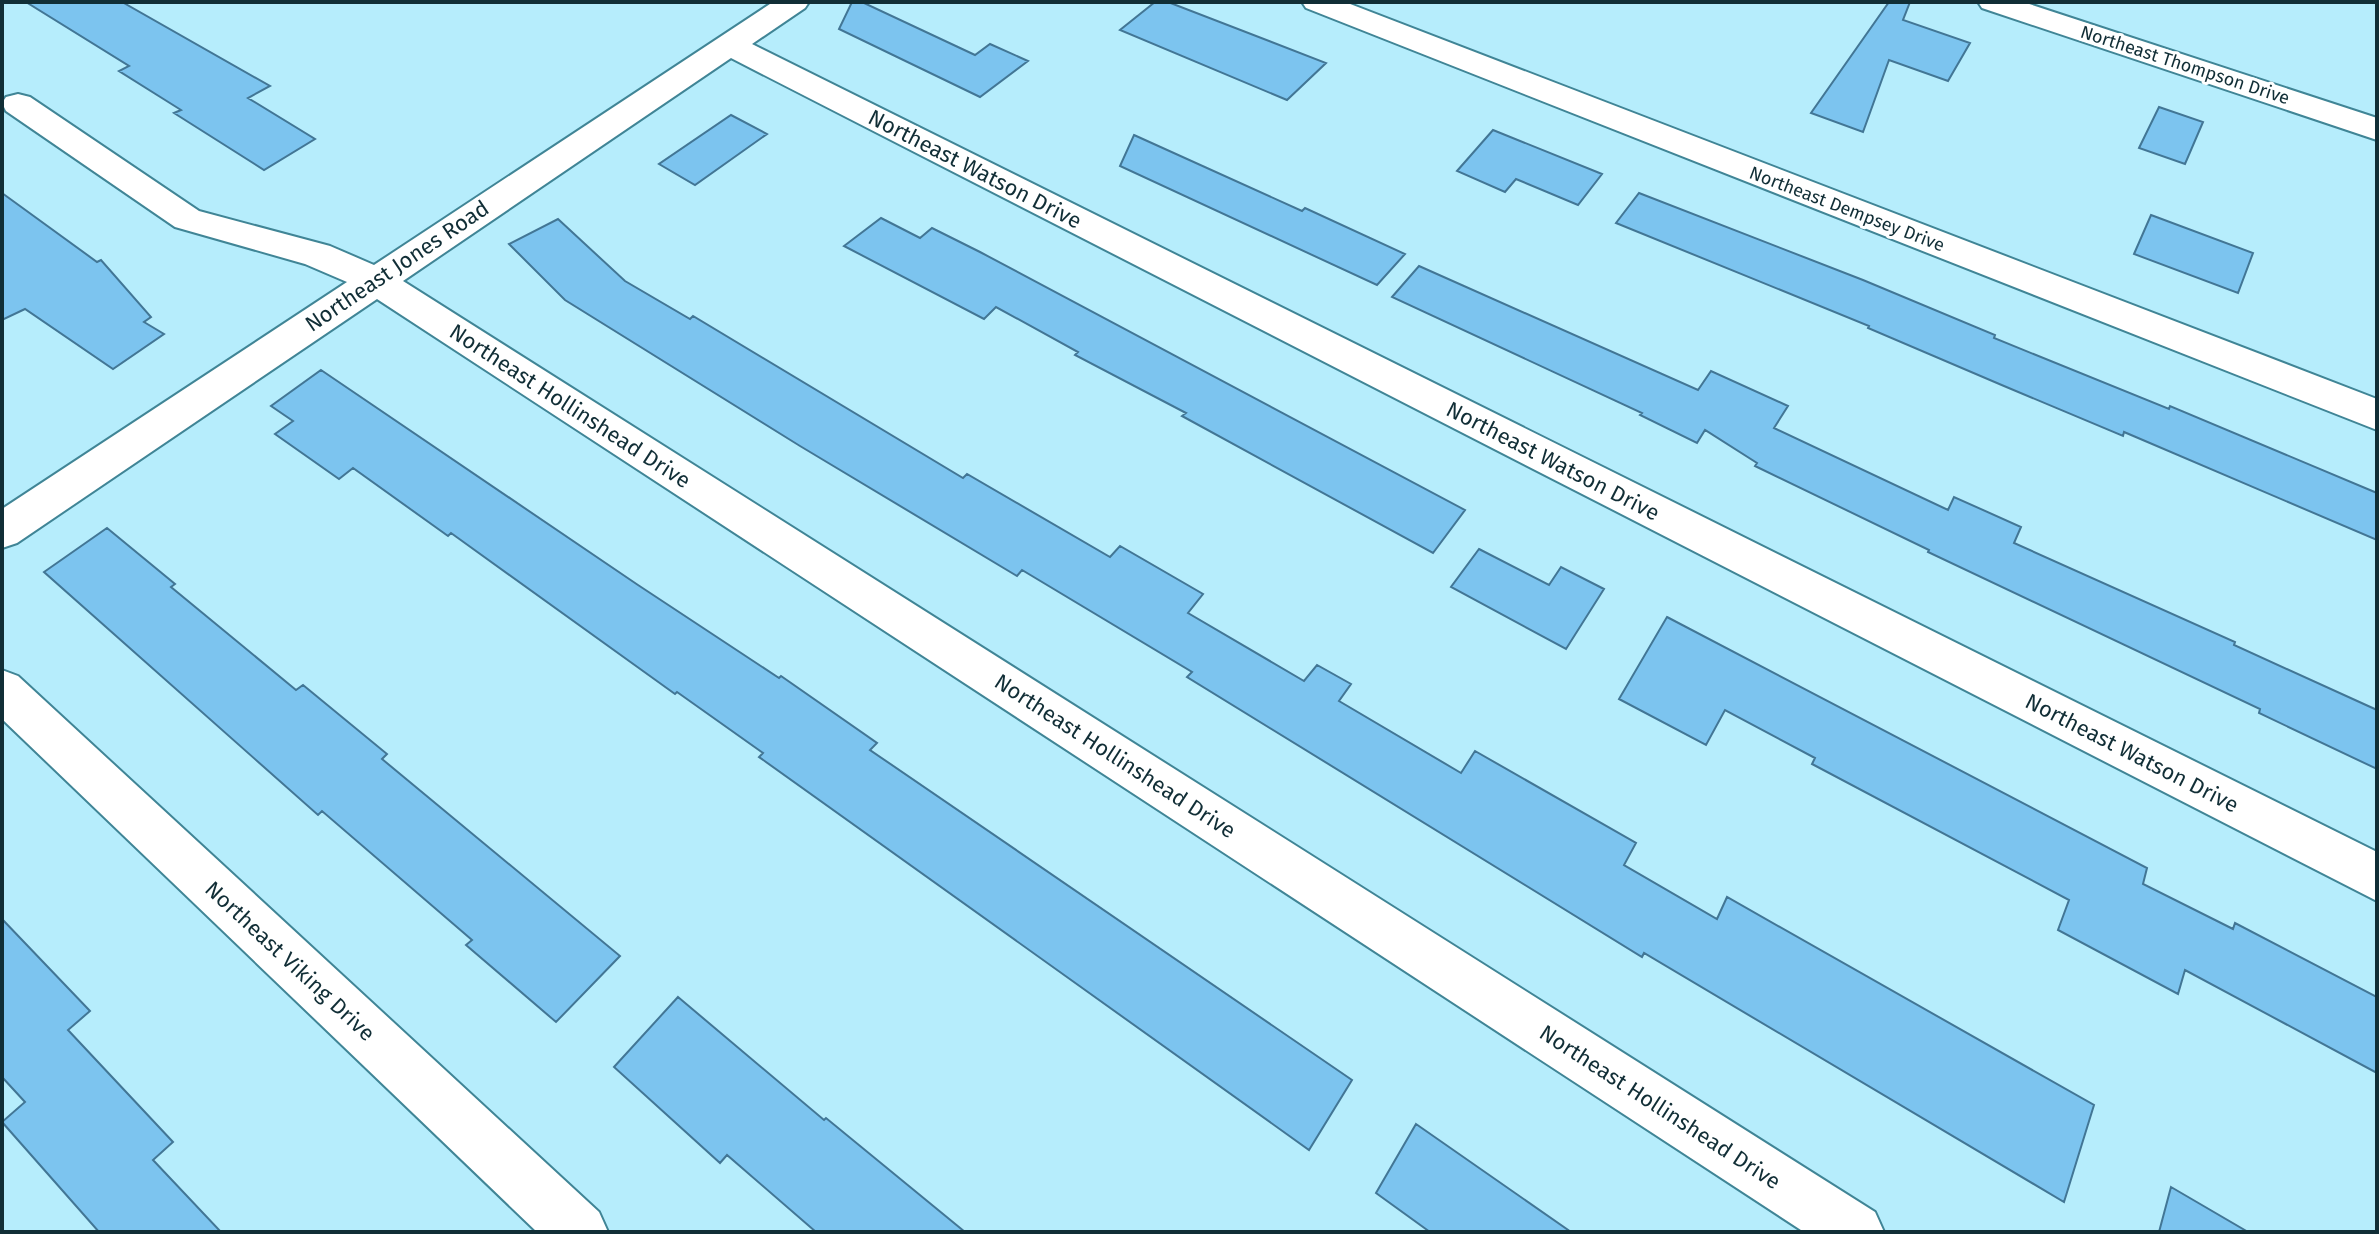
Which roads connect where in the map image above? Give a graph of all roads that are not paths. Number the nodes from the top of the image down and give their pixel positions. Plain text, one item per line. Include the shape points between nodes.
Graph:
1 (794, 2) edge
2 (1317, 2) edge
3 (1993, 2) edge
4 (729, 45) junction
5 (18, 104) dead end
6 (2377, 129) edge
7 (375, 280) junction
8 (2377, 415) edge
9 (2, 531) edge
10 (2, 690) edge
11 (2377, 877) edge
12 (579, 1232) edge
13 (1855, 1232) edge

1 - 4 street, Northeast Jones Road
2 - 8 street, Northeast Dempsey Drive
3 - 6 street, Northeast Thompson Drive
4 - 7 street, Northeast Jones Road
4 - 11 street, Northeast Watson Drive
5 - 7 street, Northeast Hollinshead Drive via 187,219 317,255
7 - 9 street, Northeast Jones Road
7 - 13 street, Northeast Hollinshead Drive
10 - 12 street, Northeast Viking Drive

